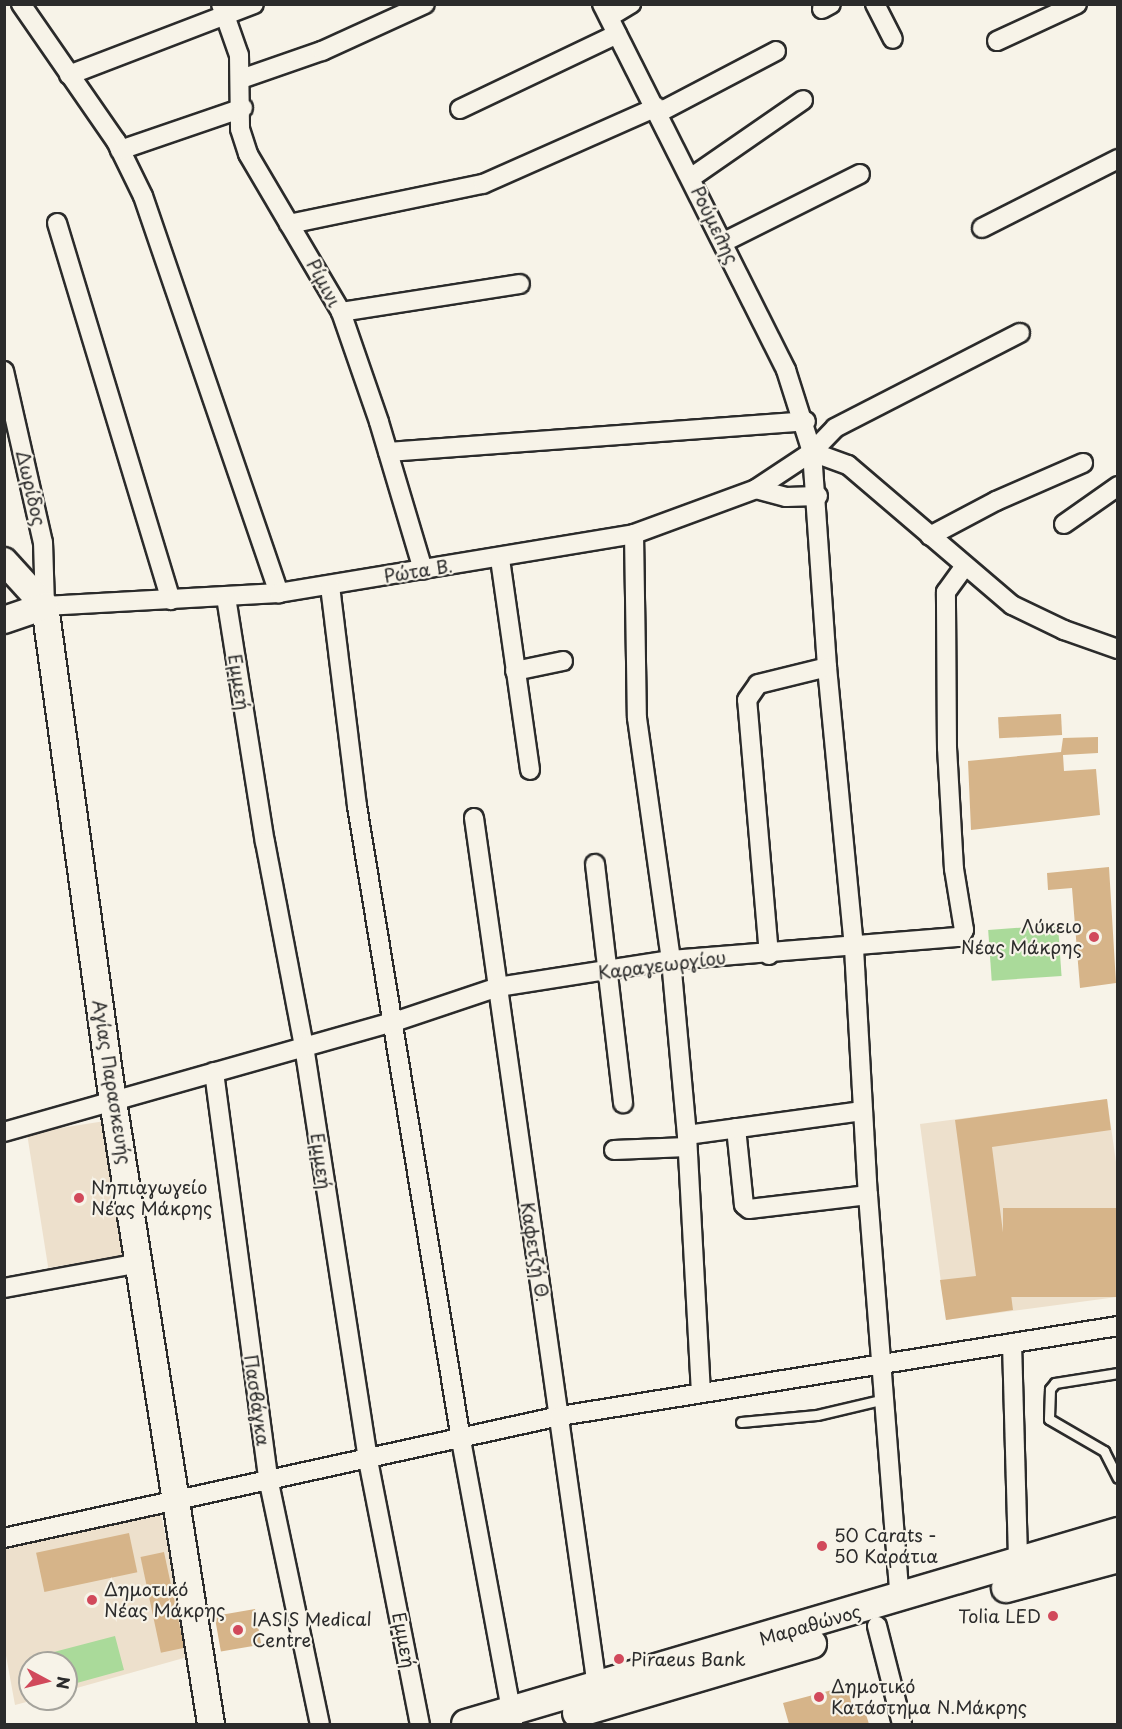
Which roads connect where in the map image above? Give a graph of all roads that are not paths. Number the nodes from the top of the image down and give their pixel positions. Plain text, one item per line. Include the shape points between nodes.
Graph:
1 (21, 4) edge
2 (254, 4) edge
3 (425, 4) edge
4 (632, 4) edge
5 (875, 4) edge
6 (1077, 4) edge
7 (224, 10) edge
8 (605, 11) edge
9 (618, 34) junction
10 (892, 39) dead end
11 (997, 41) dead end
12 (776, 51) dead end
13 (69, 75) junction
14 (241, 79) junction
15 (803, 100) dead end
16 (243, 108) junction
17 (460, 109) dead end
18 (658, 110) junction
19 (120, 150) junction
20 (1118, 159) edge
21 (860, 174) dead end
22 (692, 177) junction
23 (57, 222) dead end
24 (289, 224) junction
25 (982, 228) dead end
26 (724, 242) junction
27 (520, 284) dead end
28 (340, 312) junction
29 (1020, 333) dead end
30 (4, 371) edge
31 (806, 420) junction
32 (388, 452) junction
33 (812, 452) junction
34 (1083, 464) dead end
35 (1118, 486) edge
36 (756, 489) junction
37 (818, 496) junction
38 (1064, 524) dead end
39 (634, 534) junction
40 (930, 536) junction
41 (500, 559) junction
42 (4, 561) edge
43 (965, 566) junction
44 (423, 570) junction
45 (330, 586) junction
46 (279, 593) junction
47 (226, 597) junction
48 (171, 600) junction
49 (45, 606) junction
50 (4, 620) edge
51 (1118, 649) edge
52 (563, 662) dead end
53 (827, 667) junction
54 (515, 671) junction
55 (530, 770) dead end
56 (474, 818) dead end
57 (595, 864) dead end
58 (854, 948) junction
59 (769, 955) junction
60 (671, 960) junction
61 (606, 971) junction
62 (498, 987) junction
63 (394, 1022) junction
64 (304, 1046) junction
65 (214, 1072) junction
66 (113, 1101) junction
67 (623, 1103) dead end
68 (862, 1111) junction
69 (736, 1128) junction
70 (4, 1132) edge
71 (687, 1141) junction
72 (614, 1150) dead end
73 (868, 1195) junction
74 (140, 1263) junction
75 (4, 1288) edge
76 (1118, 1326) edge
77 (1012, 1343) junction
78 (884, 1361) junction
79 (1118, 1373) edge
80 (701, 1393) junction
81 (884, 1399) junction
82 (560, 1416) junction
83 (741, 1422) dead end
84 (461, 1440) junction
85 (368, 1460) junction
86 (268, 1478) junction
87 (1118, 1478) edge
88 (173, 1499) junction
89 (1118, 1532) edge
90 (4, 1538) edge
91 (1118, 1558) edge
92 (1018, 1564) junction
93 (900, 1599) junction
94 (877, 1626) junction
95 (597, 1687) junction
96 (512, 1718) edge
97 (210, 1725) edge
98 (320, 1725) edge
99 (420, 1725) edge
100 (466, 1725) edge
101 (538, 1725) edge
102 (902, 1725) edge

1 - 13 street
2 - 7 street
3 - 14 street via 322,51
4 - 8 street
5 - 10 street
6 - 11 street
7 - 13 street
7 - 14 street, Ρίμινι
8 - 9 street, Ρούμελης
9 - 17 street
9 - 18 street, Ρούμελης
12 - 18 street
13 - 19 street
14 - 16 street, Ρίμινι
15 - 22 street
16 - 19 street
16 - 24 street, Ρίμινι via 240,129 248,154
18 - 22 street, Ρούμελης
18 - 24 street via 483,184
19 - 46 street via 143,196
20 - 25 street
21 - 26 street
22 - 26 street, Ρούμελης
23 - 48 street
24 - 28 street, Ρίμινι
26 - 31 street, Ρούμελης
27 - 28 street
28 - 32 street, Ρίμινι
29 - 33 street, Ρώτα Β. via 835,428
30 - 49 street, Δωρίδος via 43,542
31 - 32 street
31 - 33 street, Ρούμελης
32 - 44 street, Ρίμινι
33 - 36 street, Ρώτα Β.
33 - 37 street, Ρούμελης
33 - 40 street via 849,465
34 - 40 street via 996,501
35 - 38 street
36 - 37 street via 786,496
36 - 39 street, Ρώτα Β.
37 - 53 street, Ρούμελης
39 - 41 street, Ρώτα Β.
39 - 60 street via 637,717
40 - 43 street
41 - 44 street, Ρώτα Β.
41 - 54 street
42 - 49 street
43 - 51 street via 1030,616
43 - 58 street, Καραγεωργίου via 946,592 950,829 964,930 954,941
44 - 45 street, Ρώτα Β.
45 - 46 street, Ρώτα Β.
45 - 63 street via 357,806
46 - 47 street, Ρώτα Β.
47 - 48 street, Ρώτα Β.
47 - 64 street, Εμμεή via 265,842
48 - 49 street, Ρώτα Β.
49 - 50 street, Ρώτα Β.
49 - 66 street, Αγίας Παρασκευής
52 - 54 street
53 - 58 street, Ρούμελης
53 - 59 street via 758,684 747,700
54 - 55 street
56 - 62 street, Καφετζή Θ.
57 - 61 street
58 - 59 street, Καραγεωργίου
58 - 68 street, Ρούμελης
59 - 60 street, Καραγεωργίου
60 - 61 street, Καραγεωργίου
60 - 71 street
61 - 62 street, Καραγεωργίου
61 - 67 street
62 - 63 street, Καραγεωργίου
62 - 82 street, Καφετζή Θ.
63 - 64 street, Καραγεωργίου
63 - 84 street
64 - 65 street, Καραγεωργίου
64 - 85 street, Εμμεή
65 - 66 street, Καραγεωργίου
65 - 86 street, Πασβάγκα
66 - 70 street, Καραγεωργίου
66 - 74 street, Αγίας Παρασκευής
68 - 69 street
68 - 73 street, Ρούμελης
69 - 71 street
69 - 73 street via 744,1205 749,1209
71 - 72 street
71 - 80 street
73 - 78 street, Ρούμελης
74 - 75 street
74 - 88 street, Αγίας Παρασκευής
76 - 77 street
77 - 78 street
77 - 92 street
78 - 80 street
78 - 81 street, Ρούμελης
79 - 87 lane via 1055,1383 1050,1389 1049,1419 1104,1451
80 - 82 street
81 - 83 lane via 817,1415
81 - 93 street, Ρούμελης
82 - 84 street
82 - 95 street, Καφετζή Θ.
84 - 85 street
84 - 96 street
85 - 86 street
85 - 99 street, Εμμεή
86 - 88 street
86 - 98 street, Πασβάγκα
88 - 90 street
88 - 97 street, Αγίας Παρασκευής
89 - 92 main road, Μαραθώνος
91 - 94 main road, Μαραθώνος
92 - 93 main road, Μαραθώνος
93 - 95 main road, Μαραθώνος
94 - 101 main road, Μαραθώνος
94 - 102 street
95 - 96 main road, Μαραθώνος
96 - 100 main road, Μαραθώνος

